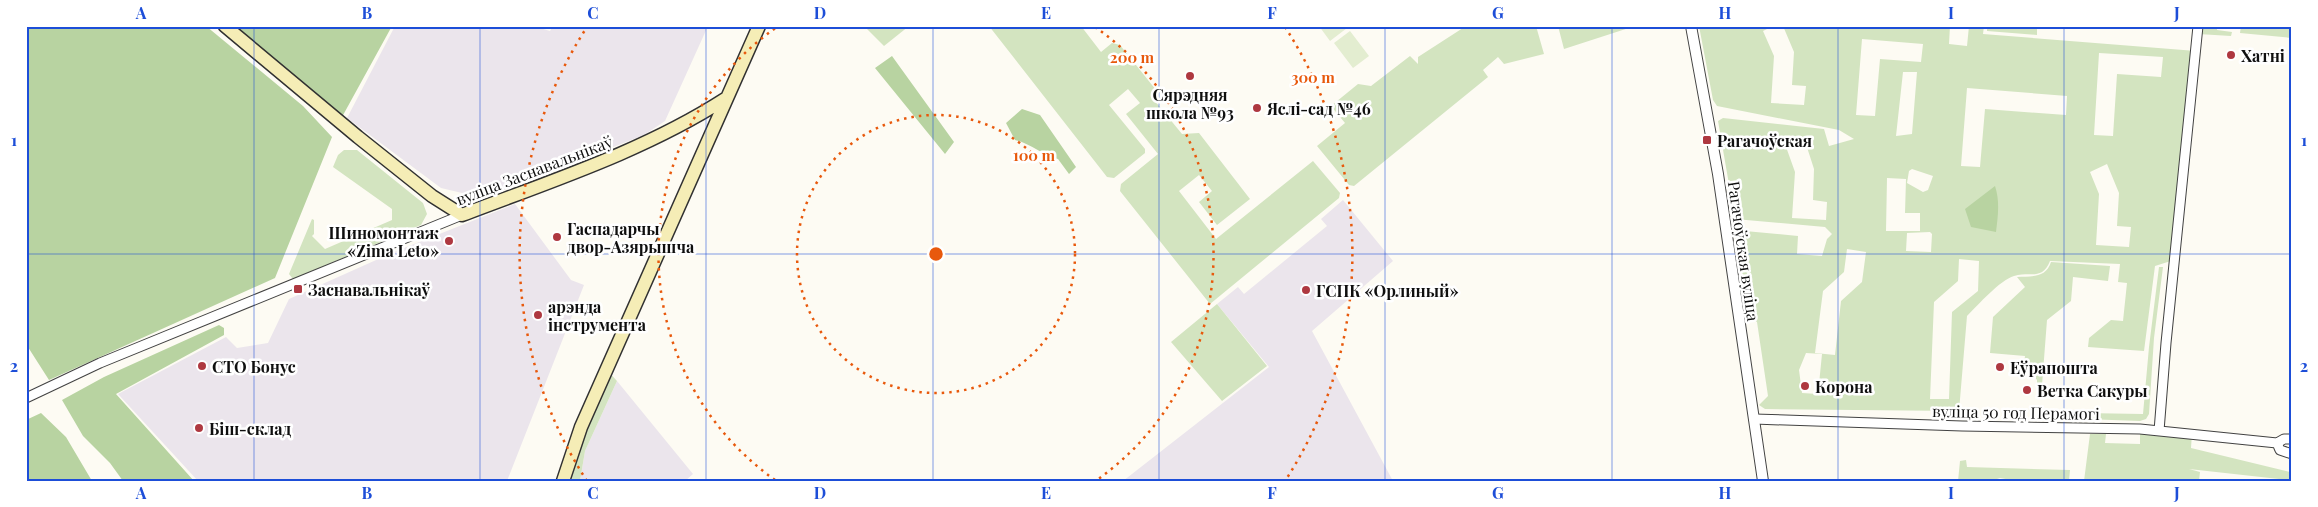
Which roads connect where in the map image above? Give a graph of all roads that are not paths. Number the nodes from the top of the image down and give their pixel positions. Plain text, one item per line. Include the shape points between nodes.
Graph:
1 (225, 26) edge
2 (759, 26) edge
3 (1691, 26) edge
4 (2198, 26) edge
5 (725, 99) junction
6 (462, 216) junction
7 (26, 398) edge
8 (1754, 419) junction
9 (2159, 431) junction
10 (2292, 439) edge
11 (2277, 443) junction
12 (2292, 454) edge
13 (563, 481) edge
14 (1763, 481) edge

1 - 6 main road via 358,137
2 - 5 main road
3 - 8 street, Рагачоўская вуліца via 1721,191
4 - 9 street
5 - 6 main road, вуліца Заснавальнікаў via 692,120 622,154
5 - 13 main road via 581,427
6 - 7 street, вуліца Заснавальнікаў via 100,363
8 - 9 street, вуліца 50 год Перамогі
8 - 14 street, Рагачоўская вуліца
9 - 11 street, вуліца 50 год Перамогі
10 - 11 street, вуліца 50 год Перамогі
11 - 12 street via 2280,450

